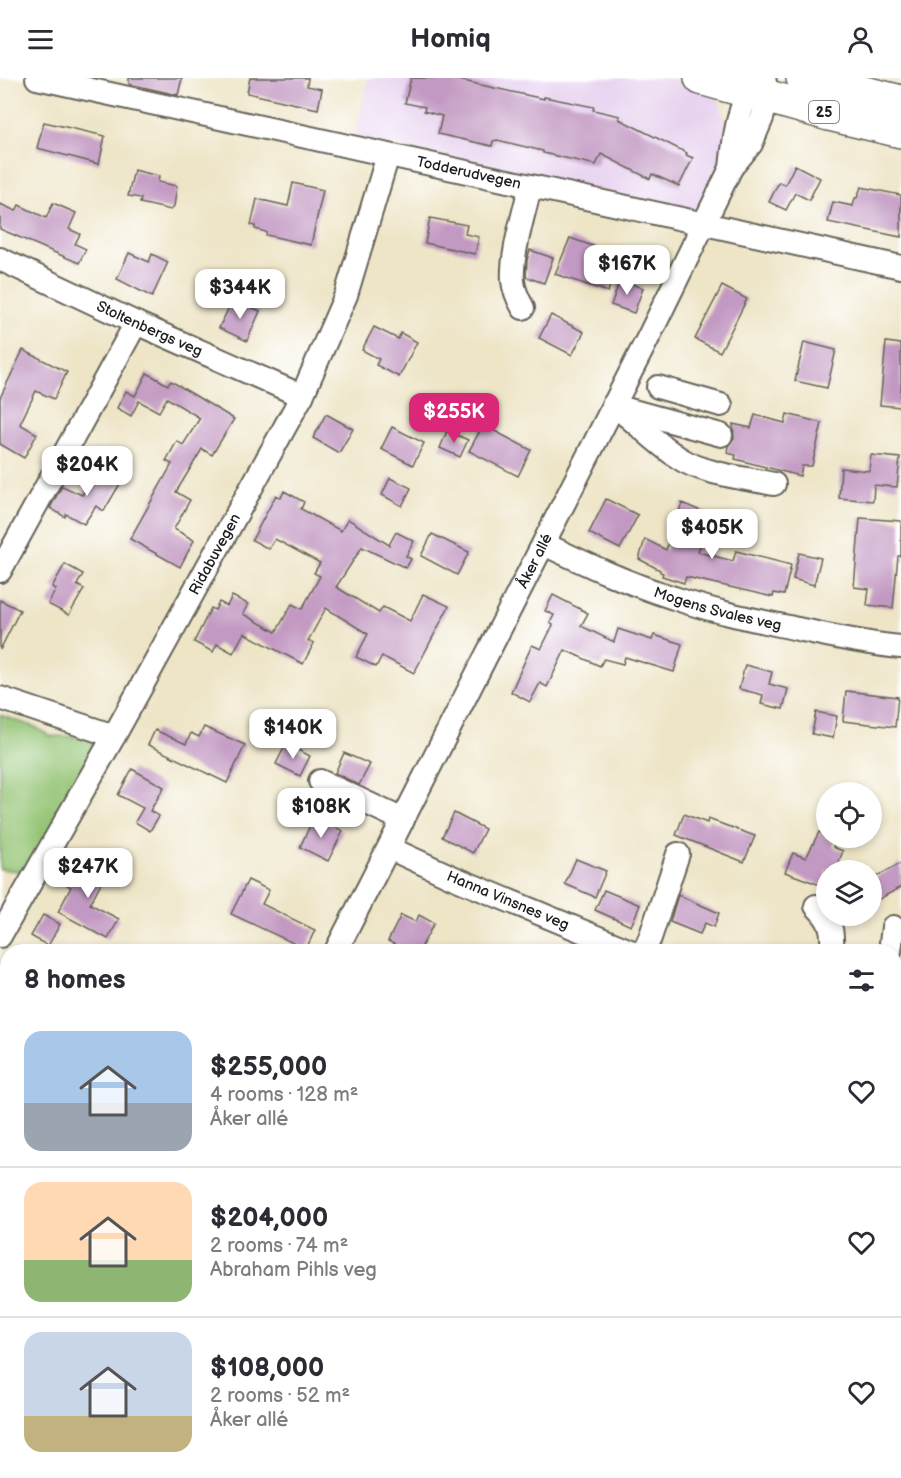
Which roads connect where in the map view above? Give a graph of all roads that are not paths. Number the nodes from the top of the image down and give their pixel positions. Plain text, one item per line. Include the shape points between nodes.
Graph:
1 (37, 78) edge
2 (700, 78) edge
3 (803, 78) edge
4 (759, 86) edge
5 (901, 102) edge
6 (901, 131) edge
7 (388, 155) junction
8 (530, 187) junction
9 (704, 225) junction
10 (0, 259) edge
11 (901, 267) edge
12 (523, 308) dead end
13 (136, 323) junction
14 (302, 396) junction
15 (614, 405) junction
16 (722, 405) dead end
17 (663, 420) junction
18 (721, 435) dead end
19 (774, 484) dead end
20 (544, 544) junction
21 (0, 571) edge
22 (901, 647) edge
23 (0, 698) edge
24 (114, 736) junction
25 (320, 780) dead end
26 (403, 820) junction
27 (389, 848) junction
28 (678, 854) dead end
29 (830, 926) edge
30 (893, 927) dead end
31 (0, 936) edge
32 (340, 944) edge
33 (613, 944) edge
34 (646, 944) edge
35 (832, 944) edge
36 (891, 944) edge

1 - 7 street, Todderudvegen
2 - 4 highway, 25
3 - 5 highway, 25
4 - 6 highway, 25
4 - 9 street, Åker allé via 734,138 731,168
7 - 8 street, Todderudvegen
7 - 14 street, Ridabuvegen via 346,295
8 - 9 street, Todderudvegen
8 - 12 street via 513,279
9 - 11 street, Todderudvegen
9 - 15 street, Åker allé
10 - 13 street, Stoltenbergs veg
13 - 14 street, Stoltenbergs veg
13 - 21 street
14 - 24 street, Ridabuvegen
15 - 17 street
15 - 19 street via 679,459 700,468
15 - 20 street, Åker allé
16 - 17 street via 667,390
17 - 18 street
20 - 22 street, Mogens Svales veg via 674,599 743,617
20 - 26 street, Åker allé
23 - 24 street
24 - 31 street, Ridabuvegen
25 - 26 street
26 - 27 street, Åker allé
27 - 32 street, Åker allé
27 - 33 street, Hanna Vinsnes veg
28 - 34 street
29 - 35 street
30 - 36 street

